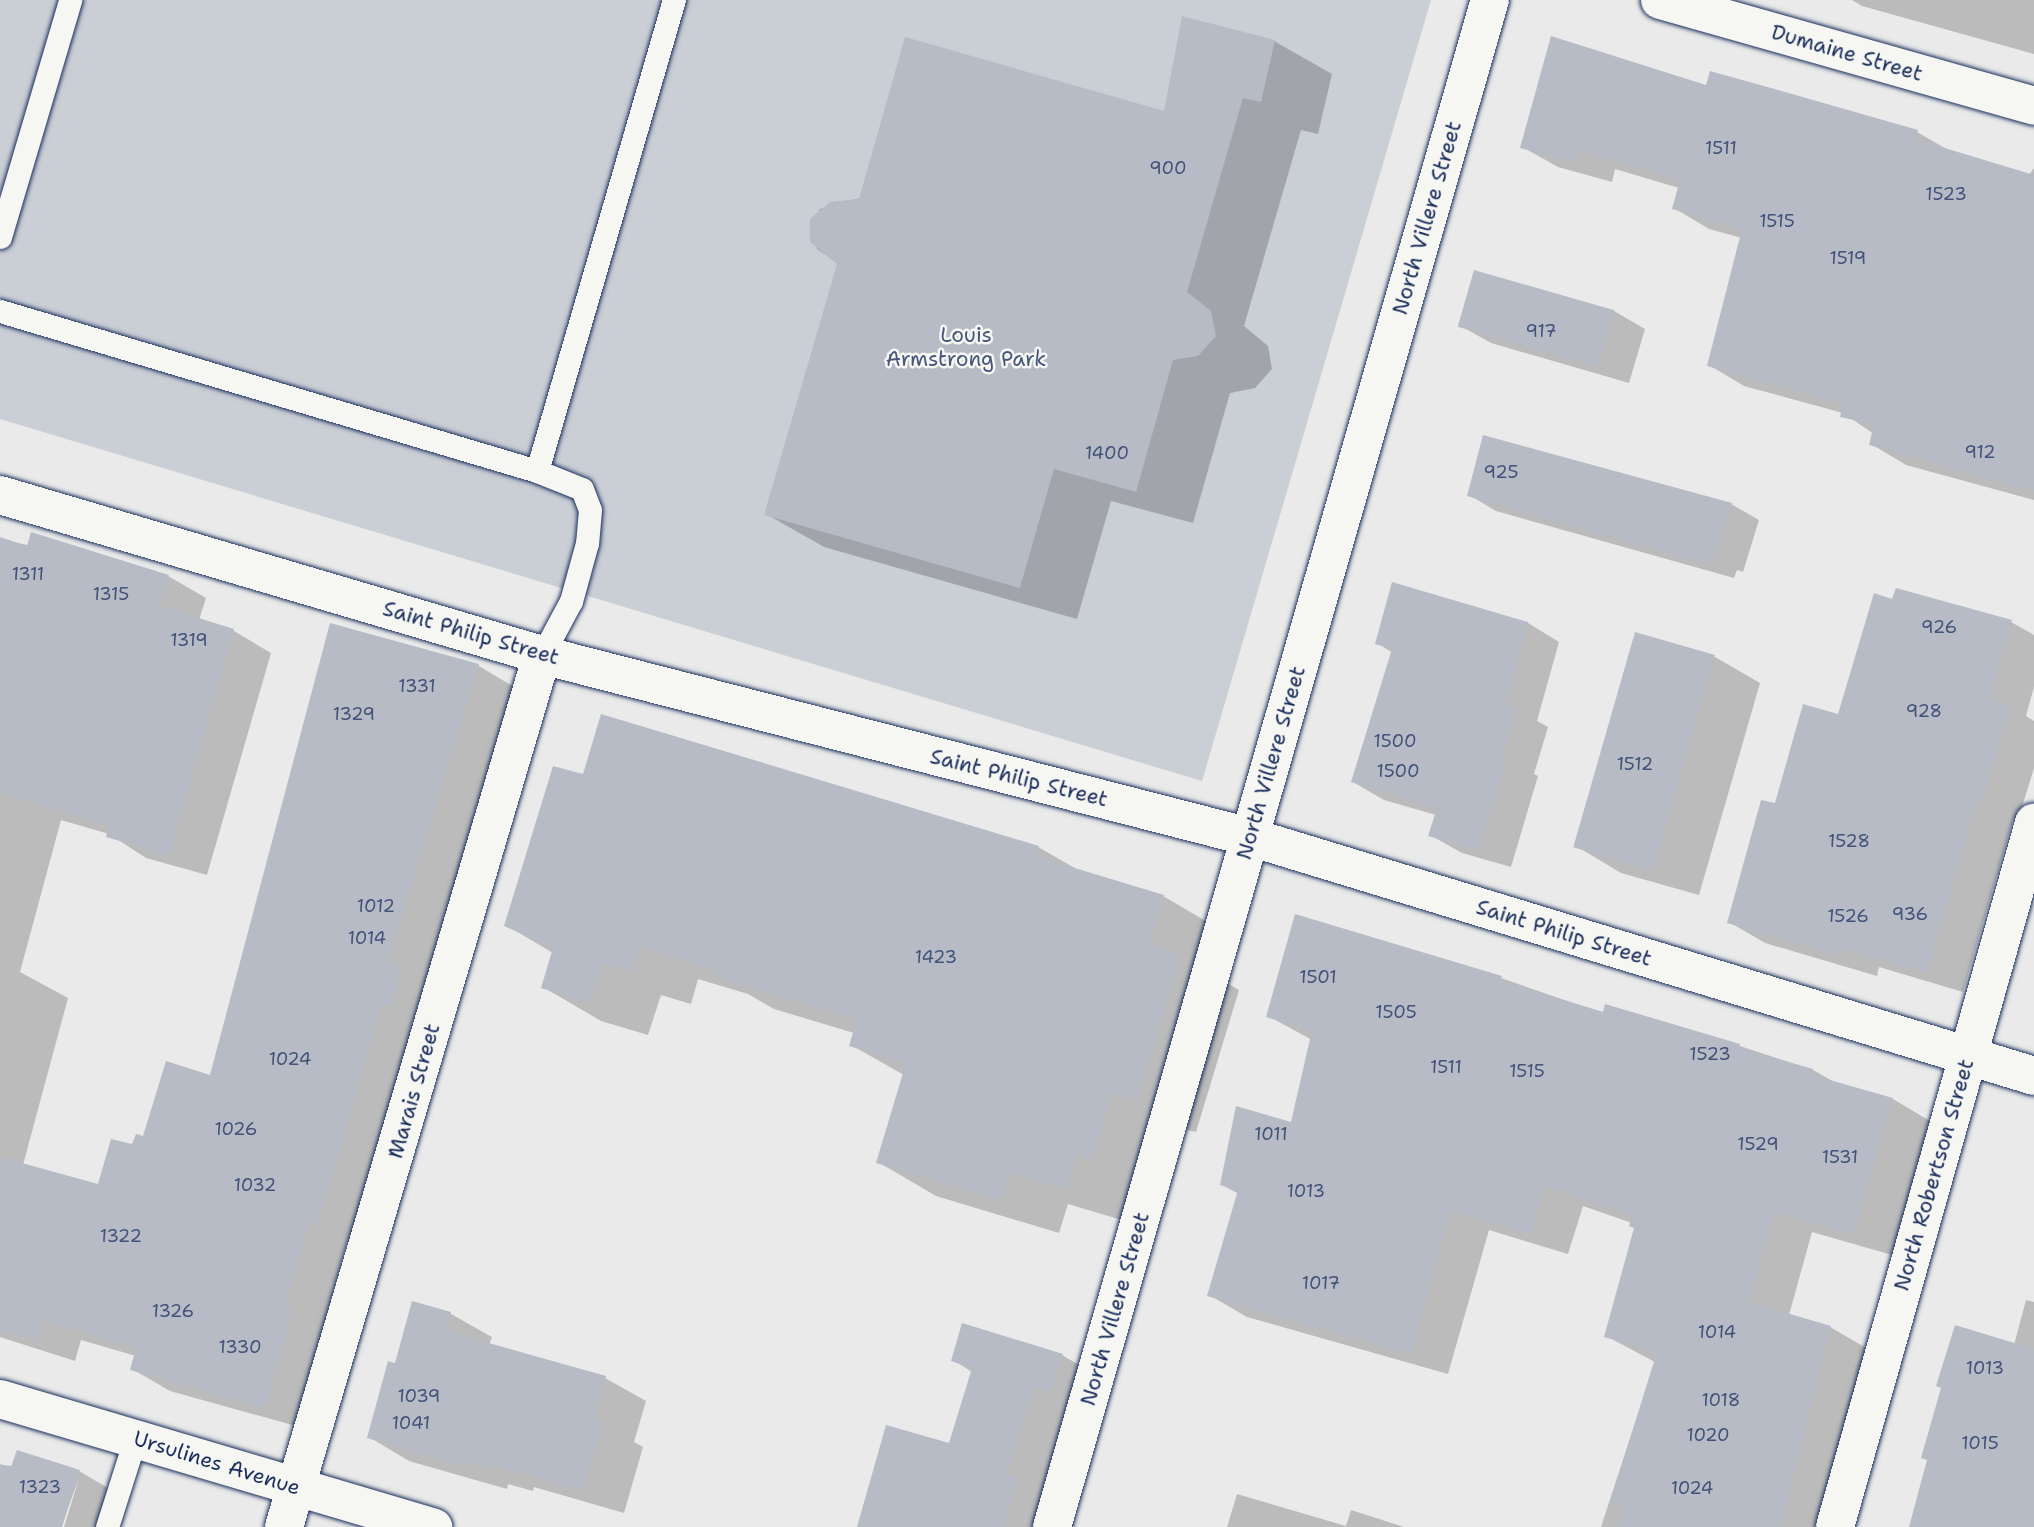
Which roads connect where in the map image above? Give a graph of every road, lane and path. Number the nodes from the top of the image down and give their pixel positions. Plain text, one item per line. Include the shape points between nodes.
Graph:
1 (70, 0) edge
2 (674, 0) edge
3 (1490, 0) edge
4 (1660, 0) edge
5 (2034, 106) edge
6 (0, 237) edge
7 (0, 311) edge
8 (537, 471) junction
9 (0, 495) edge
10 (542, 655) junction
11 (2034, 822) edge
12 (1250, 837) junction
13 (1968, 1056) junction
14 (2034, 1076) edge
15 (0, 1399) edge
16 (135, 1439) junction
17 (297, 1487) junction
18 (107, 1527) edge
19 (284, 1527) edge
20 (433, 1527) edge
21 (1052, 1527) edge
22 (1835, 1527) edge

1 - 6 lane
2 - 8 lane
3 - 12 street, North Villere Street
4 - 5 street, Dumaine Street
7 - 8 lane
8 - 10 lane via 582,489 590,510 587,543 570,601
9 - 10 street, Saint Philip Street
10 - 12 street, Saint Philip Street
10 - 17 street, Marais Street
11 - 13 street, North Robertson Street
12 - 13 street, Saint Philip Street
12 - 21 street, North Villere Street
13 - 14 street, Saint Philip Street
13 - 22 street, North Robertson Street
15 - 16 street, Ursulines Avenue
16 - 17 street, Ursulines Avenue
16 - 18 lane
17 - 19 street, Marais Street
17 - 20 street, Ursulines Avenue

